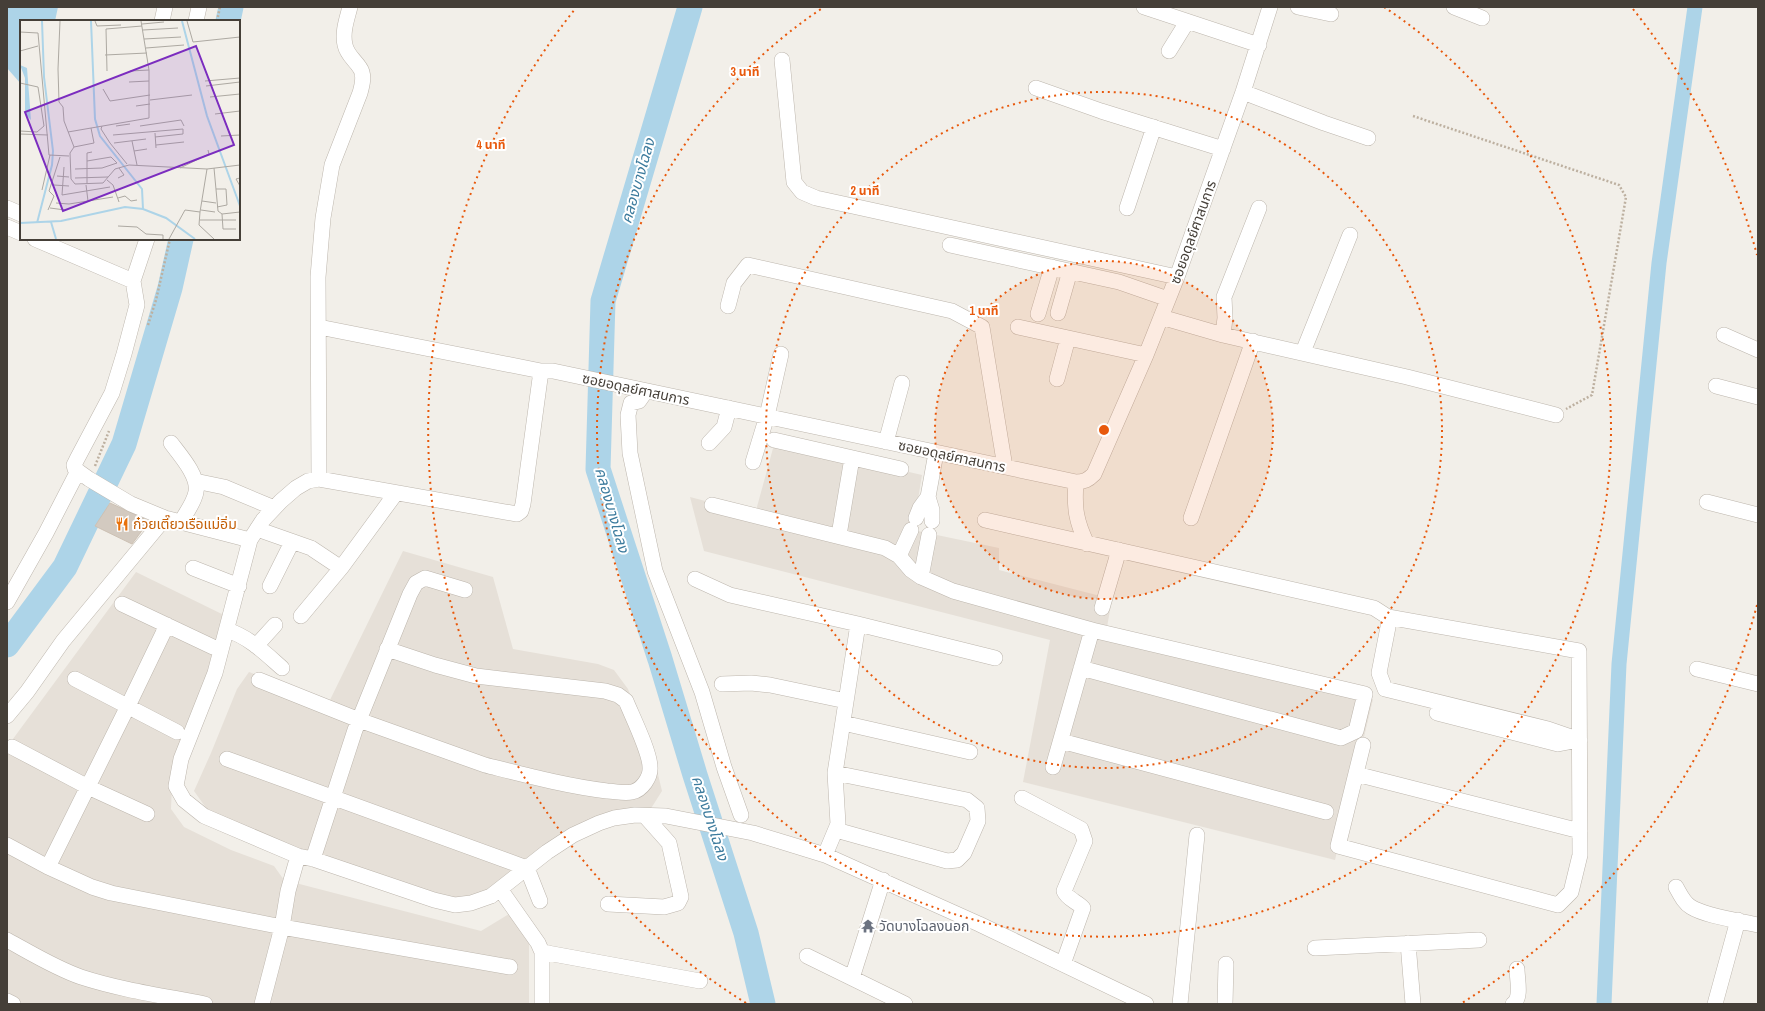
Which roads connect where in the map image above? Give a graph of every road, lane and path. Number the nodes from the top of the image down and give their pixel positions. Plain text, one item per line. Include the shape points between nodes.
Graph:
1 (165, 7) edge
2 (199, 7) edge
3 (220, 7) edge
4 (350, 7) edge
5 (1144, 7) edge
6 (1270, 7) edge
7 (1298, 7) edge
8 (1454, 7) edge
9 (1331, 14) dead end
10 (1482, 18) dead end
11 (162, 20) edge
12 (196, 20) edge
13 (217, 20) edge
14 (1187, 22) junction
15 (1259, 45) junction
16 (1169, 51) dead end
17 (782, 60) dead end
18 (1036, 88) dead end
19 (1243, 92) junction
20 (1413, 116) dead end
21 (1154, 127) junction
22 (1368, 138) dead end
23 (1223, 148) junction
24 (7, 208) edge
25 (1127, 208) dead end
26 (1260, 208) dead end
27 (20, 214) edge
28 (7, 227) edge
29 (20, 233) edge
30 (1350, 235) dead end
31 (37, 240) edge
32 (146, 240) edge
33 (950, 244) dead end
34 (1052, 267) junction
35 (1070, 271) junction
36 (1177, 276) junction
37 (133, 280) junction
38 (1168, 299) junction
39 (728, 306) dead end
40 (1058, 313) dead end
41 (1038, 314) dead end
42 (1161, 318) junction
43 (319, 327) junction
44 (1018, 327) dead end
45 (1223, 335) junction
46 (1724, 335) dead end
47 (1068, 338) junction
48 (1253, 341) junction
49 (1758, 350) edge
50 (1303, 352) junction
51 (781, 354) dead end
52 (1146, 355) junction
53 (547, 371) junction
54 (1057, 379) dead end
55 (902, 383) dead end
56 (1716, 386) dead end
57 (644, 390) junction
58 (1758, 397) edge
59 (729, 408) junction
60 (1556, 415) joint
61 (767, 416) junction
62 (774, 440) dead end
63 (886, 442) junction
64 (171, 443) dead end
65 (709, 444) dead end
66 (936, 453) junction
67 (852, 458) junction
68 (753, 462) dead end
69 (1005, 467) junction
70 (901, 469) dead end
71 (84, 475) junction
72 (319, 479) junction
73 (195, 481) junction
74 (1076, 482) junction
75 (396, 493) junction
76 (928, 497) junction
77 (1707, 502) dead end
78 (712, 505) dead end
79 (274, 508) junction
80 (1758, 516) edge
81 (165, 518) junction
82 (1191, 518) dead end
83 (985, 520) dead end
84 (180, 523) junction
85 (254, 535) junction
86 (839, 536) junction
87 (292, 542) junction
88 (1087, 544) junction
89 (1119, 550) junction
90 (899, 556) junction
91 (192, 568) dead end
92 (341, 568) junction
93 (920, 577) junction
94 (695, 579) dead end
95 (239, 586) junction
96 (270, 586) dead end
97 (465, 590) dead end
98 (7, 602) edge
99 (122, 604) dead end
100 (1102, 608) dead end
101 (301, 616) dead end
102 (1388, 616) junction
103 (858, 624) junction
104 (167, 625) junction
105 (276, 625) dead end
106 (227, 630) junction
107 (1092, 630) junction
108 (256, 646) junction
109 (213, 647) dead end
110 (387, 649) junction
111 (994, 658) dead end
112 (282, 668) dead end
113 (1082, 668) junction
114 (1697, 669) dead end
115 (75, 679) dead end
116 (258, 680) dead end
117 (722, 684) dead end
118 (1758, 684) edge
119 (846, 701) junction
120 (128, 706) junction
121 (1437, 714) dead end
122 (7, 716) edge
123 (359, 720) junction
124 (844, 723) junction
125 (178, 732) dead end
126 (1580, 740) junction
127 (1061, 741) junction
128 (1362, 745) dead end
129 (12, 747) dead end
130 (970, 752) dead end
131 (227, 759) dead end
132 (1053, 767) dead end
133 (835, 773) junction
134 (1356, 774) junction
135 (88, 787) junction
136 (333, 797) junction
137 (1022, 798) dead end
138 (1326, 812) dead end
139 (147, 814) dead end
140 (741, 815) dead end
141 (645, 816) junction
142 (836, 830) junction
143 (1580, 831) junction
144 (1197, 835) dead end
145 (7, 845) edge
146 (825, 855) junction
147 (298, 856) junction
148 (313, 859) junction
149 (48, 867) junction
150 (527, 868) junction
151 (884, 880) junction
152 (1676, 887) dead end
153 (500, 889) junction
154 (540, 901) dead end
155 (608, 904) dead end
156 (1738, 920) junction
157 (1758, 925) edge
158 (282, 927) junction
159 (7, 940) edge
160 (1479, 940) dead end
161 (1408, 943) junction
162 (1316, 948) dead end
163 (542, 952) junction
164 (807, 956) dead end
165 (1063, 964) junction
166 (1226, 964) dead end
167 (510, 967) dead end
168 (1517, 969) dead end
169 (852, 978) junction
170 (700, 981) dead end
171 (7, 1001) edge
172 (13, 1004) edge
173 (205, 1004) edge
174 (262, 1004) edge
175 (542, 1004) edge
176 (905, 1004) edge
177 (1146, 1004) edge
178 (1180, 1004) edge
179 (1225, 1004) edge
180 (1413, 1004) edge
181 (1513, 1004) edge
182 (1715, 1004) edge

1 - 11 street
2 - 12 street
3 - 13 path
4 - 43 street via 344,29 345,44 349,55 361,69 363,81 332,165 323,218 318,277
5 - 14 street
6 - 15 street, ซอยอดุลย์ศาสนการ
7 - 9 street
8 - 10 street
14 - 15 street
14 - 16 street
15 - 19 street, ซอยอดุลย์ศาสนการ
17 - 36 street via 794,182 802,192 816,198
18 - 21 street
19 - 22 street
19 - 23 street, ซอยอดุลย์ศาสนการ
20 - 60 path via 1619,185 1626,197 1592,394
21 - 23 street
21 - 25 street
23 - 36 street, ซอยอดุลย์ศาสนการ
24 - 27 street
26 - 45 street via 1224,297
28 - 29 street
30 - 50 street
31 - 37 street
32 - 37 street
33 - 34 street
34 - 35 street
34 - 41 street
35 - 38 street via 1129,285
35 - 40 street
36 - 38 street, ซอยอดุลย์ศาสนการ
37 - 71 street via 137,305 112,393 74,465
38 - 42 street, ซอยอดุลย์ศาสนการ
39 - 69 street via 734,282 748,265 952,311 982,327
42 - 45 street
42 - 52 street, ซอยอดุลย์ศาสนการ
43 - 53 street, ซอยอดุลย์ศาสนการ
43 - 72 street
44 - 47 street
45 - 48 street
46 - 49 street
47 - 52 street
47 - 54 street
48 - 50 street
48 - 82 street
50 - 60 street
51 - 61 street
52 - 74 street, ซอยอดุลย์ศาสนการ via 1094,474 1089,479
53 - 57 street, ซอยอดุลย์ศาสนการ
53 - 75 street via 521,511 516,514
55 - 63 street
56 - 58 street
57 - 59 street, ซอยอดุลย์ศาสนการ
57 - 140 street via 639,401 631,403 628,415 630,453 655,570 702,692
59 - 61 street, ซอยอดุลย์ศาสนการ
59 - 65 street via 724,427
61 - 63 street, ซอยอดุลย์ศาสนการ
61 - 68 street
62 - 67 street
63 - 66 street, ซอยอดุลย์ศาสนการ
64 - 73 street via 188,465
66 - 69 street, ซอยอดุลย์ศาสนการ
66 - 76 street
67 - 70 street
67 - 86 street
69 - 74 street, ซอยอดุลย์ศาสนการ
71 - 81 street via 132,504
71 - 98 street
72 - 75 street
72 - 79 street via 308,481 296,488
73 - 79 street via 224,487
73 - 84 street via 196,491 191,505
74 - 88 street via 1075,513
75 - 92 street
76 - 90 street via 920,508
76 - 93 street via 932,510 931,528
77 - 80 street
78 - 86 street
79 - 85 street
81 - 84 street
81 - 122 street via 63,641
83 - 88 street
84 - 85 street
85 - 87 street
85 - 95 street
86 - 90 street via 885,548
87 - 92 street via 311,548
87 - 96 street
88 - 89 street
89 - 100 street
89 - 102 street via 1374,608
90 - 93 street
91 - 95 street
92 - 101 street
93 - 107 street via 953,591
94 - 103 street via 730,595
95 - 106 street
97 - 110 street via 425,578 416,583
99 - 104 street
102 - 126 street via 1379,673 1385,689 1548,729
102 - 126 street via 1579,651
103 - 111 street
103 - 119 street
104 - 109 street
104 - 120 street
105 - 108 street
106 - 108 street
106 - 147 street via 215,673 181,759 176,786 184,800 204,816
107 - 113 street
107 - 113 street via 1365,694 1356,731 1341,738
108 - 112 street
110 - 123 street
110 - 123 street via 434,666 476,676 605,691 618,695 626,701 648,756 649,775 644,784 633,792 584,788 485,765
113 - 127 street
114 - 118 street
115 - 120 street
116 - 123 street
117 - 119 street via 770,684
119 - 124 street
120 - 125 street
120 - 135 street
121 - 126 street via 1558,744
123 - 136 street
124 - 130 street
124 - 133 street
126 - 143 street
127 - 132 street
127 - 138 street
128 - 134 street
129 - 135 street
131 - 136 street
133 - 142 street via 838,824
133 - 142 street via 967,800 977,808 978,821 964,853 957,860 947,861
134 - 143 street
134 - 143 street via 1338,846 1558,905 1571,892 1580,855
135 - 139 street
135 - 149 street
136 - 148 street
136 - 150 street
137 - 165 street via 1081,829 1083,833 1084,841 1064,891 1065,895 1083,908
141 - 146 street via 666,816 724,826
141 - 150 street via 614,818 599,823 573,835
141 - 155 street via 669,843 681,897 678,903 664,907
142 - 146 street
144 - 178 street
145 - 149 street
146 - 151 street
147 - 148 street
147 - 158 street via 288,891
148 - 153 street via 455,905 472,903 491,896
149 - 158 street via 111,893
150 - 153 street
150 - 154 street
151 - 165 street
151 - 169 street
152 - 156 street via 1691,907
153 - 163 street
156 - 157 street
156 - 182 street
158 - 167 street
158 - 174 street
159 - 173 street via 81,977
160 - 161 street
161 - 162 street
161 - 180 street
163 - 170 street
163 - 175 street
164 - 169 street
165 - 177 street
166 - 179 street
168 - 181 street via 1518,996
169 - 176 street
171 - 172 street

